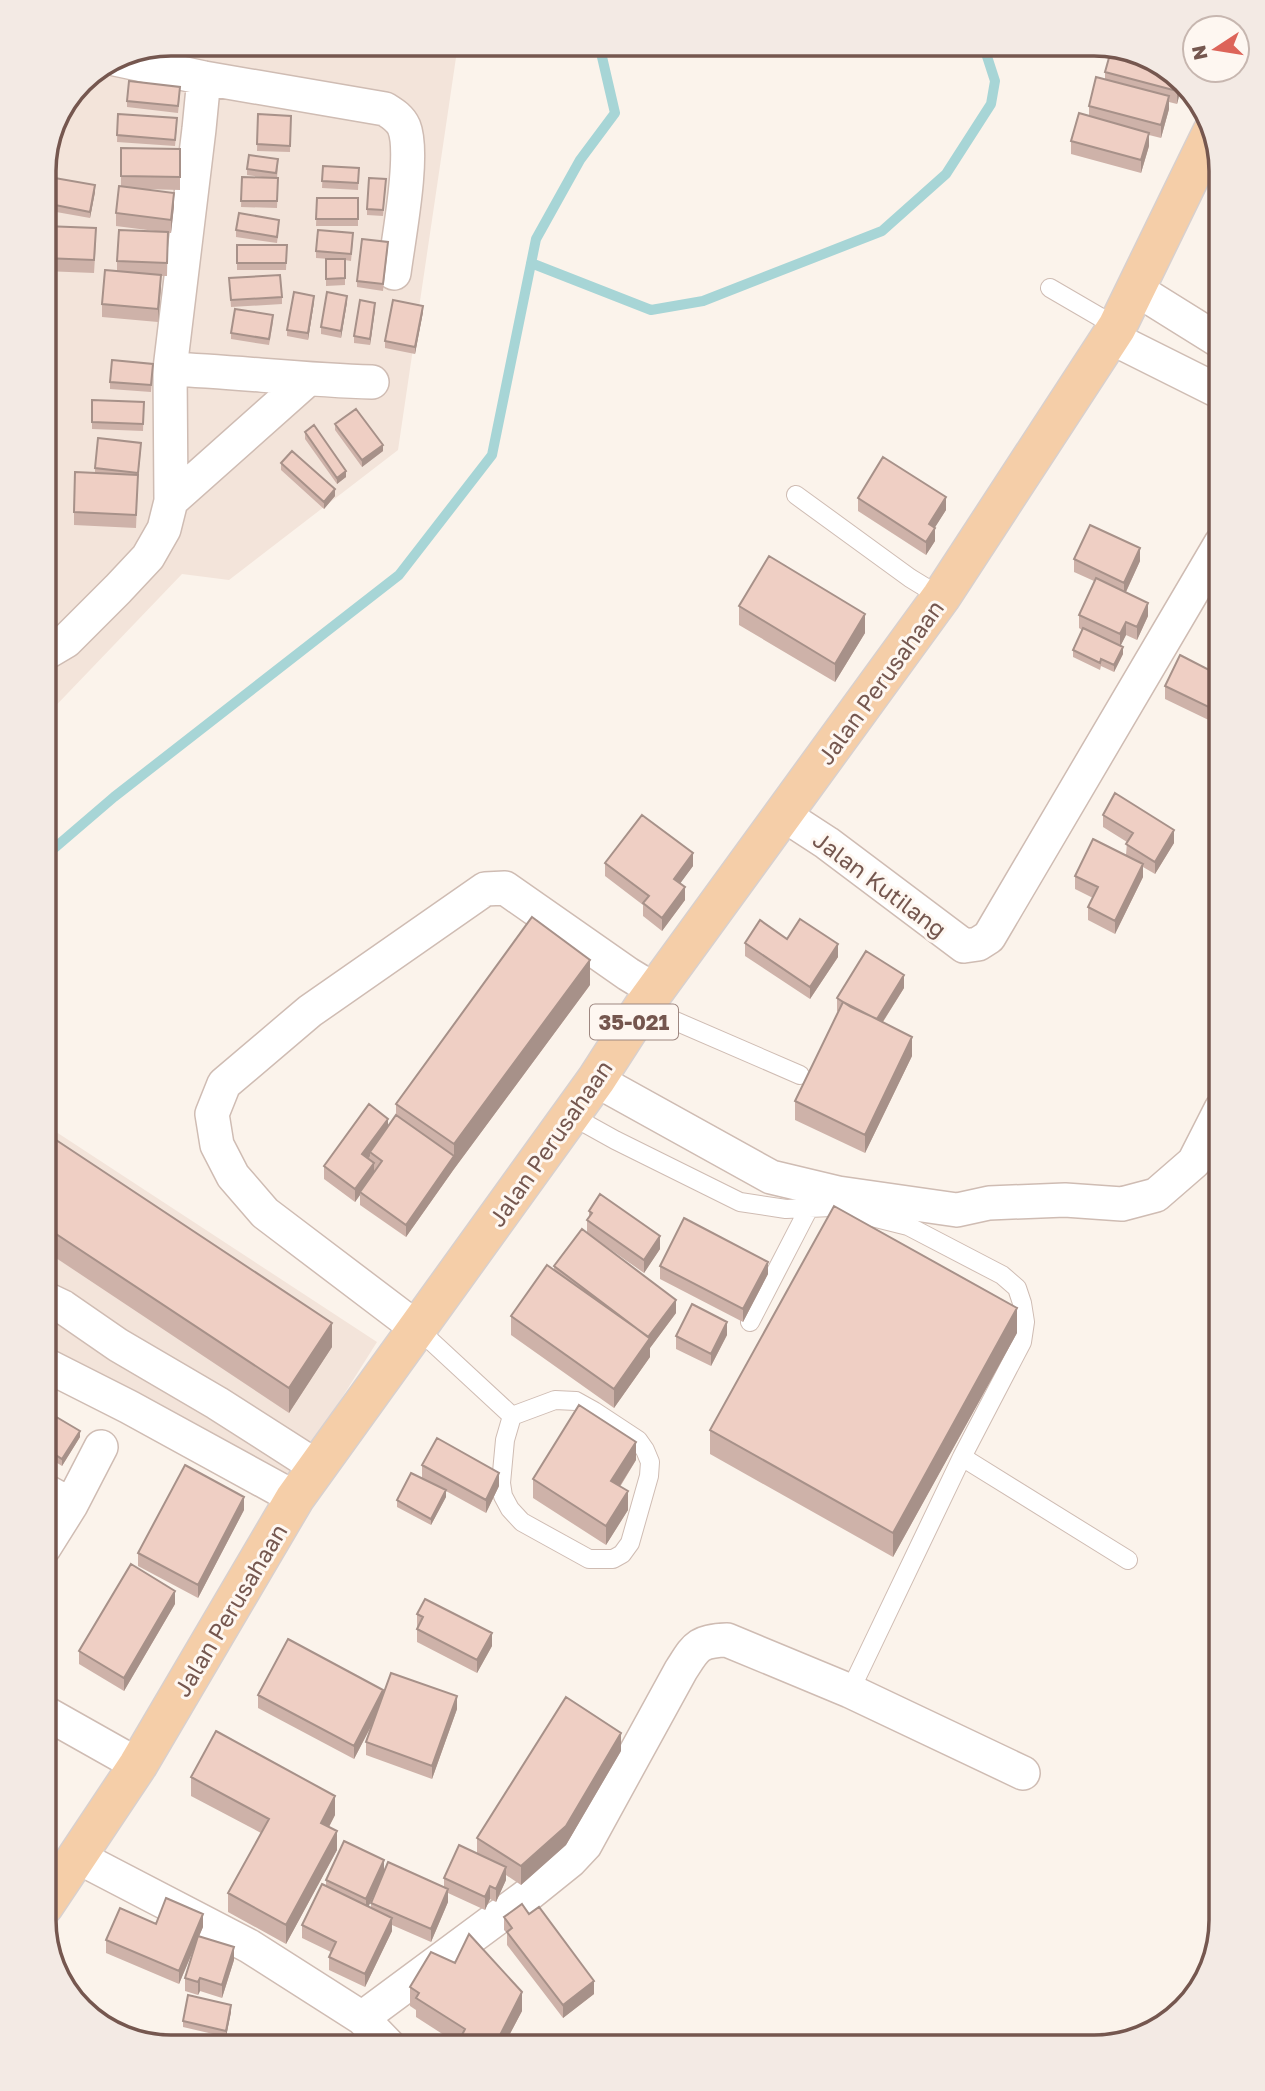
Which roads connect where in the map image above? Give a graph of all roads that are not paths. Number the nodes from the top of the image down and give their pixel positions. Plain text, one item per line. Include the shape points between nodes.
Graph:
1 (133, 63) edge
2 (204, 78) junction
3 (1206, 145) edge
4 (394, 273) dead end
5 (1050, 288) dead end
6 (1136, 289) junction
7 (1114, 332) junction
8 (1209, 335) edge
9 (170, 369) junction
10 (307, 380) junction
11 (372, 382) dead end
12 (1209, 386) edge
13 (796, 495) dead end
14 (171, 501) junction
15 (1209, 573) edge
16 (941, 597) junction
17 (56, 647) edge
18 (784, 815) junction
19 (649, 999) junction
20 (800, 1075) dead end
21 (596, 1080) junction
22 (570, 1115) junction
23 (1209, 1133) edge
24 (808, 1208) junction
25 (56, 1304) edge
26 (750, 1322) dead end
27 (418, 1329) junction
28 (56, 1370) edge
29 (180, 1382) junction
30 (512, 1416) junction
31 (156, 1423) junction
32 (101, 1447) dead end
33 (962, 1458) junction
34 (317, 1466) junction
35 (57, 1497) edge
36 (295, 1498) junction
37 (1128, 1560) dead end
38 (850, 1691) junction
39 (56, 1719) edge
40 (138, 1765) junction
41 (1023, 1773) dead end
42 (78, 1857) junction
43 (56, 1889) edge
44 (362, 2018) junction
45 (378, 2035) edge

1 - 2 street
2 - 4 street via 385,109 398,117 408,154
2 - 9 street
3 - 6 main road, Jalan Perusahaan / 35-021
5 - 7 lane
6 - 7 main road, Jalan Perusahaan / 35-021
6 - 8 street
7 - 12 street
7 - 16 main road, Jalan Perusahaan / 35-021
9 - 10 street
9 - 14 street
10 - 11 street
10 - 14 street
13 - 16 lane
14 - 17 street via 164,529 148,557
15 - 18 street, Jalan Kutilang via 989,937 978,944 964,946
16 - 18 main road, Jalan Perusahaan / 35-021
18 - 19 main road, Jalan Perusahaan / 35-021
19 - 20 lane
19 - 21 main road, Jalan Perusahaan / 35-021
19 - 27 street via 628,974 505,888 485,889 310,1011 224,1084 212,1114 217,1145 233,1176 265,1213
21 - 22 main road, Jalan Perusahaan / 35-021
21 - 23 street via 771,1177 838,1193 957,1210 989,1203 1053,1200 1122,1205 1156,1195 1194,1162
22 - 24 lane via 740,1202
22 - 27 main road, Jalan Perusahaan / 35-021
24 - 26 lane
24 - 33 lane via 832,1207 908,1226 1002,1275 1017,1289 1025,1321 1022,1342
25 - 29 street
27 - 30 lane
27 - 34 main road, Jalan Perusahaan / 35-021
28 - 31 street
29 - 31 street
29 - 34 street
30 - 30 lane via 501,1483 510,1509 522,1522 589,1559 613,1559 622,1554 630,1543 649,1476 650,1462 638,1440 576,1401 555,1400
31 - 36 street
32 - 35 street
33 - 37 lane
33 - 38 lane
34 - 36 main road, Jalan Perusahaan / 35-021
36 - 40 main road, Jalan Perusahaan / 35-021
38 - 41 street
38 - 44 street via 727,1640 697,1646 585,1845 524,1898
39 - 40 street
40 - 42 main road, Jalan Perusahaan / 35-021
42 - 43 main road, Jalan Perusahaan / 35-021
42 - 44 street via 249,1946
44 - 45 street

